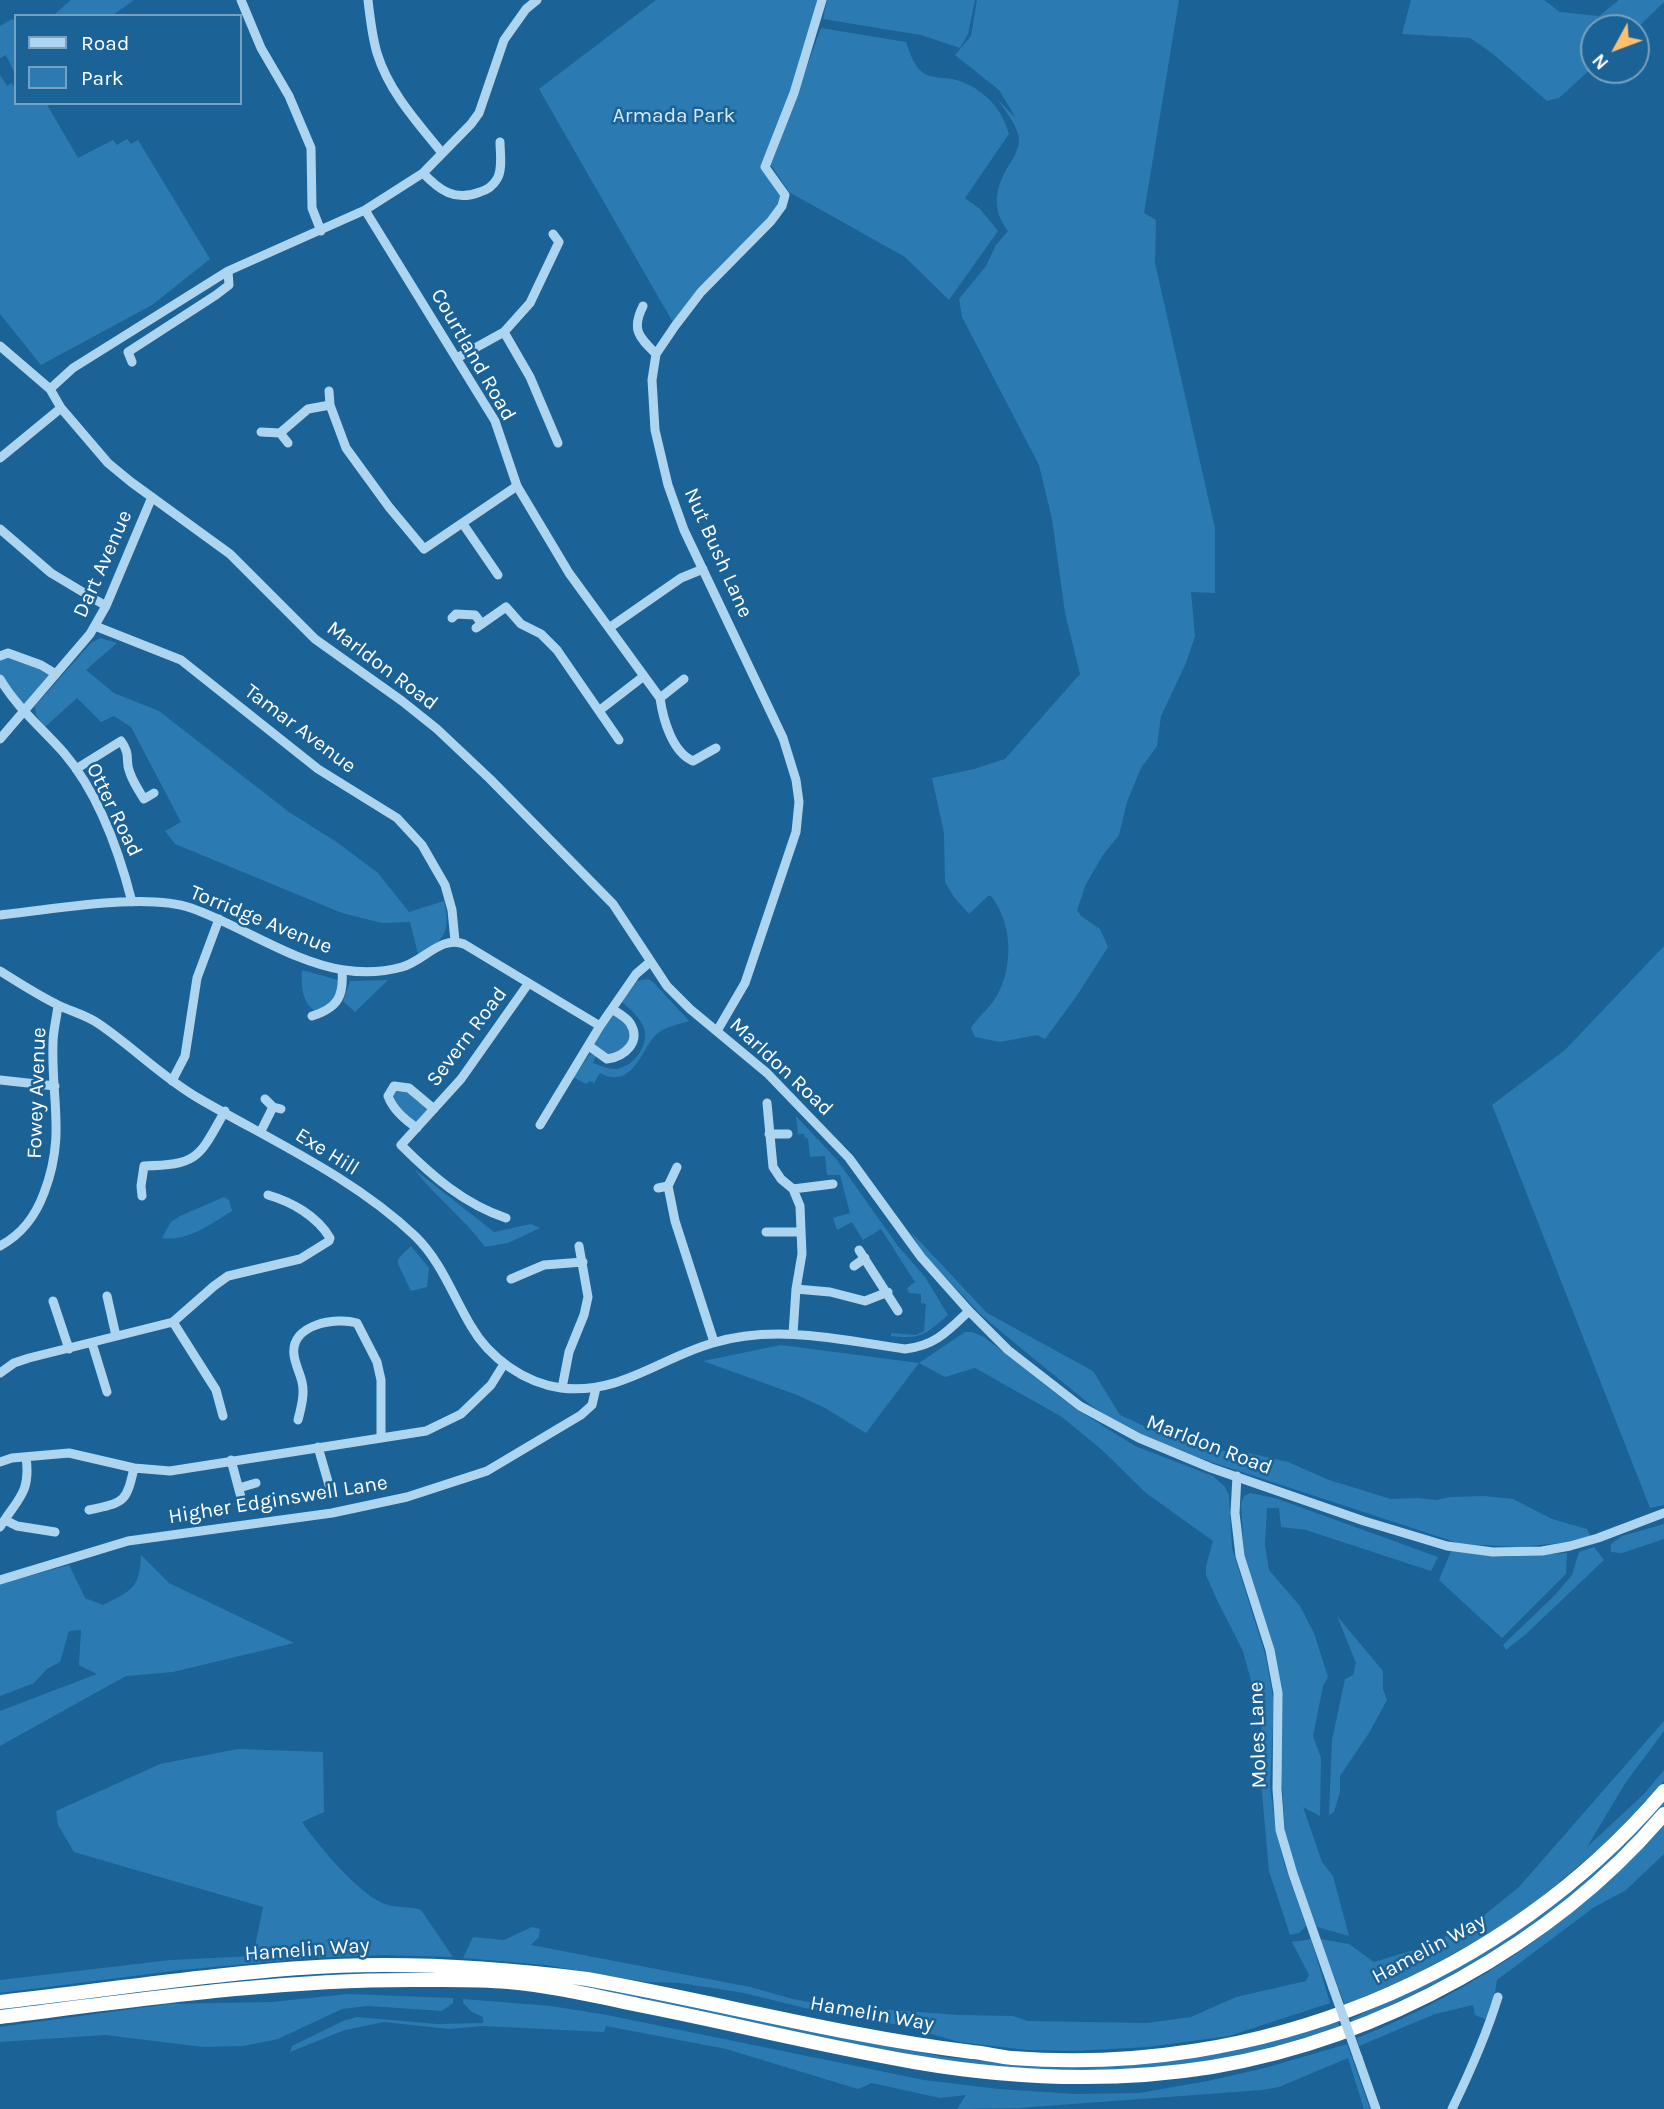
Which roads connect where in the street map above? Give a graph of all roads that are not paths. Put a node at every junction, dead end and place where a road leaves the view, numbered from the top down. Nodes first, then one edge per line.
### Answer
1 (241, 0) edge
2 (368, 0) edge
3 (537, 0) edge
4 (822, 0) edge
5 (500, 142) dead end
6 (442, 153) junction
7 (423, 173) junction
8 (365, 210) junction
9 (321, 231) junction
10 (553, 234) dead end
11 (559, 242) junction
12 (570, 243) dead end
13 (228, 271) junction
14 (643, 306) dead end
15 (504, 332) junction
16 (0, 345) edge
17 (128, 352) junction
18 (656, 354) junction
19 (457, 358) junction
20 (118, 359) dead end
21 (132, 362) dead end
22 (50, 389) junction
23 (329, 391) dead end
24 (330, 405) junction
25 (61, 408) junction
26 (261, 432) dead end
27 (280, 433) junction
28 (288, 443) dead end
29 (558, 443) dead end
30 (0, 458) edge
31 (516, 486) junction
32 (152, 497) junction
33 (463, 524) junction
34 (0, 528) edge
35 (703, 569) junction
36 (498, 575) dead end
37 (106, 606) junction
38 (452, 618) dead end
39 (95, 626) junction
40 (609, 628) junction
41 (0, 656) edge
42 (56, 674) junction
43 (644, 676) junction
44 (0, 679) edge
45 (684, 679) dead end
46 (660, 698) junction
47 (23, 710) junction
48 (600, 710) junction
49 (0, 739) edge
50 (619, 740) dead end
51 (716, 748) dead end
52 (688, 759) junction
53 (76, 769) junction
54 (681, 769) dead end
55 (155, 793) dead end
56 (132, 902) junction
57 (0, 915) edge
58 (219, 919) junction
59 (455, 940) junction
60 (650, 962) junction
61 (342, 970) junction
62 (0, 971) edge
63 (528, 984) junction
64 (58, 1005) junction
65 (612, 1009) junction
66 (312, 1016) dead end
67 (600, 1026) junction
68 (717, 1031) junction
69 (589, 1046) junction
70 (0, 1080) edge
71 (172, 1081) junction
72 (55, 1086) junction
73 (265, 1099) dead end
74 (767, 1102) dead end
75 (434, 1109) junction
76 (225, 1111) junction
77 (540, 1125) dead end
78 (417, 1128) junction
79 (261, 1131) junction
80 (769, 1134) junction
81 (788, 1134) dead end
82 (677, 1167) dead end
83 (833, 1184) dead end
84 (793, 1189) junction
85 (268, 1195) dead end
86 (142, 1196) dead end
87 (500, 1219) dead end
88 (801, 1232) junction
89 (766, 1233) dead end
90 (579, 1246) dead end
91 (0, 1247) edge
92 (583, 1262) junction
93 (854, 1266) dead end
94 (511, 1279) dead end
95 (796, 1289) junction
96 (888, 1292) junction
97 (107, 1296) dead end
98 (53, 1301) dead end
99 (898, 1311) dead end
100 (969, 1311) junction
101 (173, 1322) junction
102 (793, 1334) junction
103 (116, 1336) junction
104 (714, 1342) junction
105 (92, 1343) junction
106 (69, 1349) junction
107 (504, 1364) junction
108 (0, 1373) edge
109 (562, 1388) junction
110 (596, 1388) junction
111 (107, 1392) dead end
112 (223, 1416) dead end
113 (298, 1420) dead end
114 (380, 1437) junction
115 (318, 1447) junction
116 (26, 1457) junction
117 (231, 1460) junction
118 (0, 1462) edge
119 (134, 1468) junction
120 (1237, 1476) junction
121 (256, 1483) dead end
122 (329, 1485) dead end
123 (239, 1488) junction
124 (242, 1501) dead end
125 (89, 1510) dead end
126 (1664, 1513) edge
127 (2, 1523) edge
128 (55, 1532) dead end
129 (0, 1580) edge
130 (1664, 1791) edge
131 (1664, 1814) edge
132 (1498, 1997) dead end
133 (0, 2002) edge
134 (0, 2017) edge
135 (1376, 2109) edge
136 (1452, 2109) edge

1 - 9 street
2 - 6 street
3 - 6 street
4 - 18 street
5 - 7 street
6 - 7 street
7 - 8 street
8 - 9 street
8 - 19 street, Courtland Road
9 - 13 street
10 - 11 street
11 - 12 street
11 - 15 street
13 - 17 street
13 - 22 street
14 - 18 street
15 - 19 street
15 - 29 street
16 - 22 street, Marldon Road
17 - 20 street
17 - 21 street
18 - 35 street, Nut Bush Lane
19 - 31 street, Courtland Road
22 - 25 street, Marldon Road
23 - 24 street
24 - 27 street
24 - 33 street
25 - 30 street
25 - 32 street, Marldon Road
26 - 27 street
27 - 28 street
31 - 33 street
31 - 40 street, Courtland Road
32 - 37 street, Dart Avenue
32 - 60 street, Marldon Road
33 - 36 street
34 - 37 street
35 - 40 street
35 - 68 street, Nut Bush Lane
37 - 39 street, Dart Avenue
38 - 48 street
39 - 42 street, Dart Avenue
39 - 59 street, Tamar Avenue
40 - 43 street, Courtland Road
41 - 42 street
42 - 47 street, Dart Avenue
43 - 46 street, Courtland Road
43 - 48 street
44 - 47 street, Otter Road
45 - 46 street
46 - 52 street, Courtland Road
47 - 49 street, Dart Avenue
47 - 53 street, Otter Road
48 - 50 street
51 - 52 street
52 - 54 street
53 - 55 street
53 - 56 street, Otter Road
56 - 57 street, Torridge Avenue
56 - 58 street, Torridge Avenue
58 - 61 street, Torridge Avenue
58 - 71 street
59 - 61 street, Torridge Avenue
59 - 63 street
60 - 65 street
60 - 68 street, Marldon Road
61 - 66 street, Torridge Avenue
62 - 64 street, Exe Hill
63 - 67 street
63 - 75 street, Severn Road
64 - 71 street, Exe Hill
64 - 72 street, Fowey Avenue
65 - 67 street
65 - 69 street
67 - 69 street
68 - 100 street, Marldon Road
69 - 77 street
70 - 72 street
71 - 76 street, Exe Hill
72 - 91 street, Fowey Avenue
73 - 79 street
74 - 80 street
75 - 78 street, Severn Road
75 - 78 street, Severn Road
76 - 79 street, Exe Hill
76 - 86 street
78 - 87 street, Severn Road
79 - 107 street, Exe Hill
80 - 81 street
80 - 84 street
82 - 104 street
83 - 84 street
84 - 88 street
85 - 101 street
88 - 89 street
88 - 95 street
90 - 92 street
92 - 94 street
92 - 109 street
93 - 96 street
95 - 96 street
95 - 102 street
96 - 99 street
97 - 103 street
98 - 106 street
100 - 102 street
100 - 120 street, Marldon Road
101 - 103 street
101 - 112 street
102 - 104 street
103 - 105 street
104 - 110 street
105 - 106 street
105 - 111 street
106 - 108 street
107 - 109 street, Exe Hill
107 - 114 street
109 - 110 street, Exe Hill
110 - 129 street, Higher Edginswell Lane
113 - 114 street
114 - 115 street
115 - 117 street
115 - 122 street
116 - 118 street
116 - 119 street
116 - 127 street
117 - 119 street
117 - 123 street
119 - 125 street
120 - 126 street, Marldon Road
120 - 135 street, Moles Lane, bridge
121 - 123 street
123 - 124 street
127 - 128 street
130 - 133 highway, Hamelin Way
131 - 134 highway, Hamelin Way
132 - 136 street

